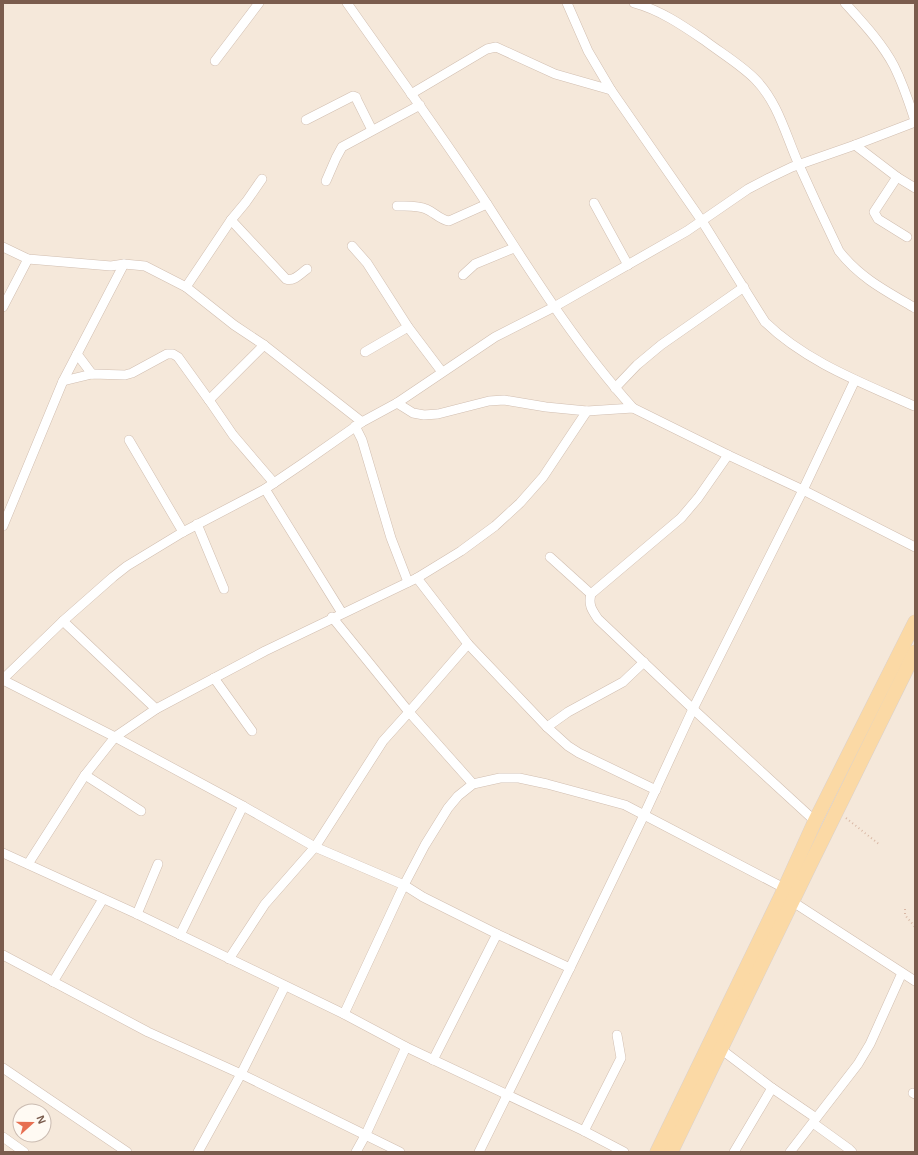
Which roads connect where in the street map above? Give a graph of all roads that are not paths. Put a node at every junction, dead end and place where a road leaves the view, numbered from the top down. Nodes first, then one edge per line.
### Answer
1 (259, 3) edge
2 (347, 3) edge
3 (567, 3) edge
4 (634, 3) edge
5 (845, 3) edge
6 (215, 61) dead end
7 (611, 90) junction
8 (412, 94) junction
9 (420, 105) junction
10 (306, 120) dead end
11 (915, 121) edge
12 (372, 130) junction
13 (855, 145) junction
14 (799, 164) junction
15 (897, 178) junction
16 (262, 179) dead end
17 (326, 181) dead end
18 (915, 188) edge
19 (594, 203) dead end
20 (487, 204) junction
21 (397, 206) dead end
22 (232, 220) junction
23 (702, 221) junction
24 (907, 237) dead end
25 (352, 246) dead end
26 (3, 247) edge
27 (514, 248) junction
28 (28, 259) junction
29 (124, 264) junction
30 (628, 265) junction
31 (307, 269) dead end
32 (463, 274) dead end
33 (186, 287) junction
34 (744, 287) junction
35 (3, 307) edge
36 (554, 307) junction
37 (915, 308) edge
38 (408, 327) junction
39 (264, 345) junction
40 (365, 352) dead end
41 (77, 354) junction
42 (442, 372) junction
43 (92, 374) junction
44 (855, 380) junction
45 (63, 381) junction
46 (615, 388) junction
47 (209, 400) junction
48 (397, 403) junction
49 (914, 406) dead end
50 (633, 408) junction
51 (587, 411) junction
52 (358, 424) junction
53 (129, 440) dead end
54 (728, 455) junction
55 (274, 483) junction
56 (265, 489) junction
57 (803, 490) junction
58 (197, 524) junction
59 (3, 526) edge
60 (183, 532) junction
61 (915, 547) edge
62 (550, 557) dead end
63 (417, 578) junction
64 (408, 582) junction
65 (224, 589) dead end
66 (591, 594) junction
67 (342, 613) junction
68 (332, 618) junction
69 (63, 621) junction
70 (915, 622) edge
71 (468, 644) junction
72 (915, 652) edge
73 (644, 662) junction
74 (214, 678) junction
75 (3, 680) edge
76 (156, 709) junction
77 (693, 710) junction
78 (409, 712) junction
79 (547, 726) junction
80 (252, 731) dead end
81 (115, 737) junction
82 (86, 775) junction
83 (473, 784) junction
84 (656, 790) junction
85 (243, 806) junction
86 (141, 811) dead end
87 (644, 815) junction
88 (815, 821) junction
89 (315, 847) junction
90 (3, 852) edge
91 (28, 864) junction
92 (158, 864) dead end
93 (404, 885) junction
94 (784, 888) junction
95 (103, 898) junction
96 (793, 902) junction
97 (137, 914) junction
98 (497, 934) junction
99 (180, 935) junction
100 (3, 955) edge
101 (229, 959) junction
102 (570, 968) junction
103 (902, 973) junction
104 (915, 981) edge
105 (53, 982) junction
106 (285, 986) junction
107 (344, 1014) junction
108 (617, 1035) dead end
109 (406, 1047) junction
110 (722, 1050) junction
111 (433, 1060) junction
112 (3, 1068) edge
113 (241, 1074) junction
114 (772, 1088) junction
115 (507, 1095) junction
116 (814, 1121) junction
117 (584, 1131) junction
118 (366, 1134) junction
119 (3, 1137) edge
120 (24, 1152) edge
121 (127, 1152) edge
122 (198, 1152) edge
123 (356, 1152) edge
124 (400, 1152) edge
125 (479, 1152) edge
126 (624, 1152) edge
127 (657, 1152) edge
128 (672, 1152) edge
129 (734, 1152) edge
130 (790, 1152) edge
131 (852, 1152) edge

1 - 6 street
2 - 8 street
3 - 7 street
4 - 14 street
5 - 11 street
7 - 8 street
7 - 23 street
8 - 9 street
9 - 12 street
9 - 20 street
10 - 12 street
11 - 13 street
12 - 17 street
13 - 14 street
13 - 15 street
14 - 23 street
14 - 37 street
15 - 18 street
15 - 24 street
16 - 22 street
19 - 30 street
20 - 21 street
20 - 27 street
22 - 31 street
22 - 33 street
23 - 30 street
23 - 34 street
25 - 38 street
26 - 28 street
27 - 32 street
27 - 36 street
28 - 29 street
28 - 35 street
29 - 33 street
29 - 41 street
30 - 36 street
33 - 39 street
34 - 44 street
34 - 46 street
36 - 42 street
36 - 46 street
38 - 40 street
38 - 42 street
39 - 47 street
39 - 52 street
41 - 43 street
41 - 45 street
42 - 48 street
43 - 45 street
43 - 47 street
44 - 49 street
44 - 57 street
45 - 59 street
46 - 50 street
47 - 55 street
48 - 51 street
48 - 52 street
50 - 51 street
50 - 54 street
51 - 63 street
52 - 55 street
52 - 64 street
53 - 60 street
54 - 57 street
54 - 66 street
55 - 56 street
56 - 58 street
56 - 67 street
57 - 61 street
57 - 77 street
58 - 60 street
58 - 65 street
60 - 69 street
62 - 66 street
63 - 64 street
63 - 71 street
64 - 67 street
66 - 73 street
67 - 68 street
68 - 74 street
68 - 78 street
69 - 75 street
69 - 76 street
70 - 88 main road
71 - 78 street
71 - 79 street
72 - 96 main road
73 - 77 street
73 - 79 street
74 - 76 street
74 - 80 street
75 - 81 street
76 - 81 street
77 - 84 street
77 - 88 street
78 - 83 street
78 - 89 street
79 - 84 street
81 - 82 street
81 - 85 street
82 - 86 street
82 - 91 street
83 - 87 street
83 - 93 street
84 - 87 street
85 - 89 street
85 - 99 street
87 - 94 street
87 - 102 street
88 - 94 main road
89 - 93 street
89 - 101 street
90 - 91 street
91 - 95 street
92 - 97 street
93 - 98 street
93 - 107 street
94 - 127 main road
95 - 97 street
95 - 105 street
96 - 103 street
96 - 110 main road
97 - 99 street
98 - 102 street
98 - 111 street
99 - 101 street
100 - 105 street
101 - 106 street
102 - 115 street
103 - 104 street
103 - 116 street
105 - 113 street
106 - 107 street
106 - 113 street
107 - 109 street
108 - 117 street
109 - 111 street
109 - 118 street
110 - 114 street
110 - 128 main road
111 - 115 street
112 - 121 street
113 - 118 street
113 - 122 street
114 - 116 street
114 - 129 street
115 - 117 street
115 - 125 street
116 - 130 street
116 - 131 street
117 - 126 street
118 - 123 street
118 - 124 street
119 - 120 street

